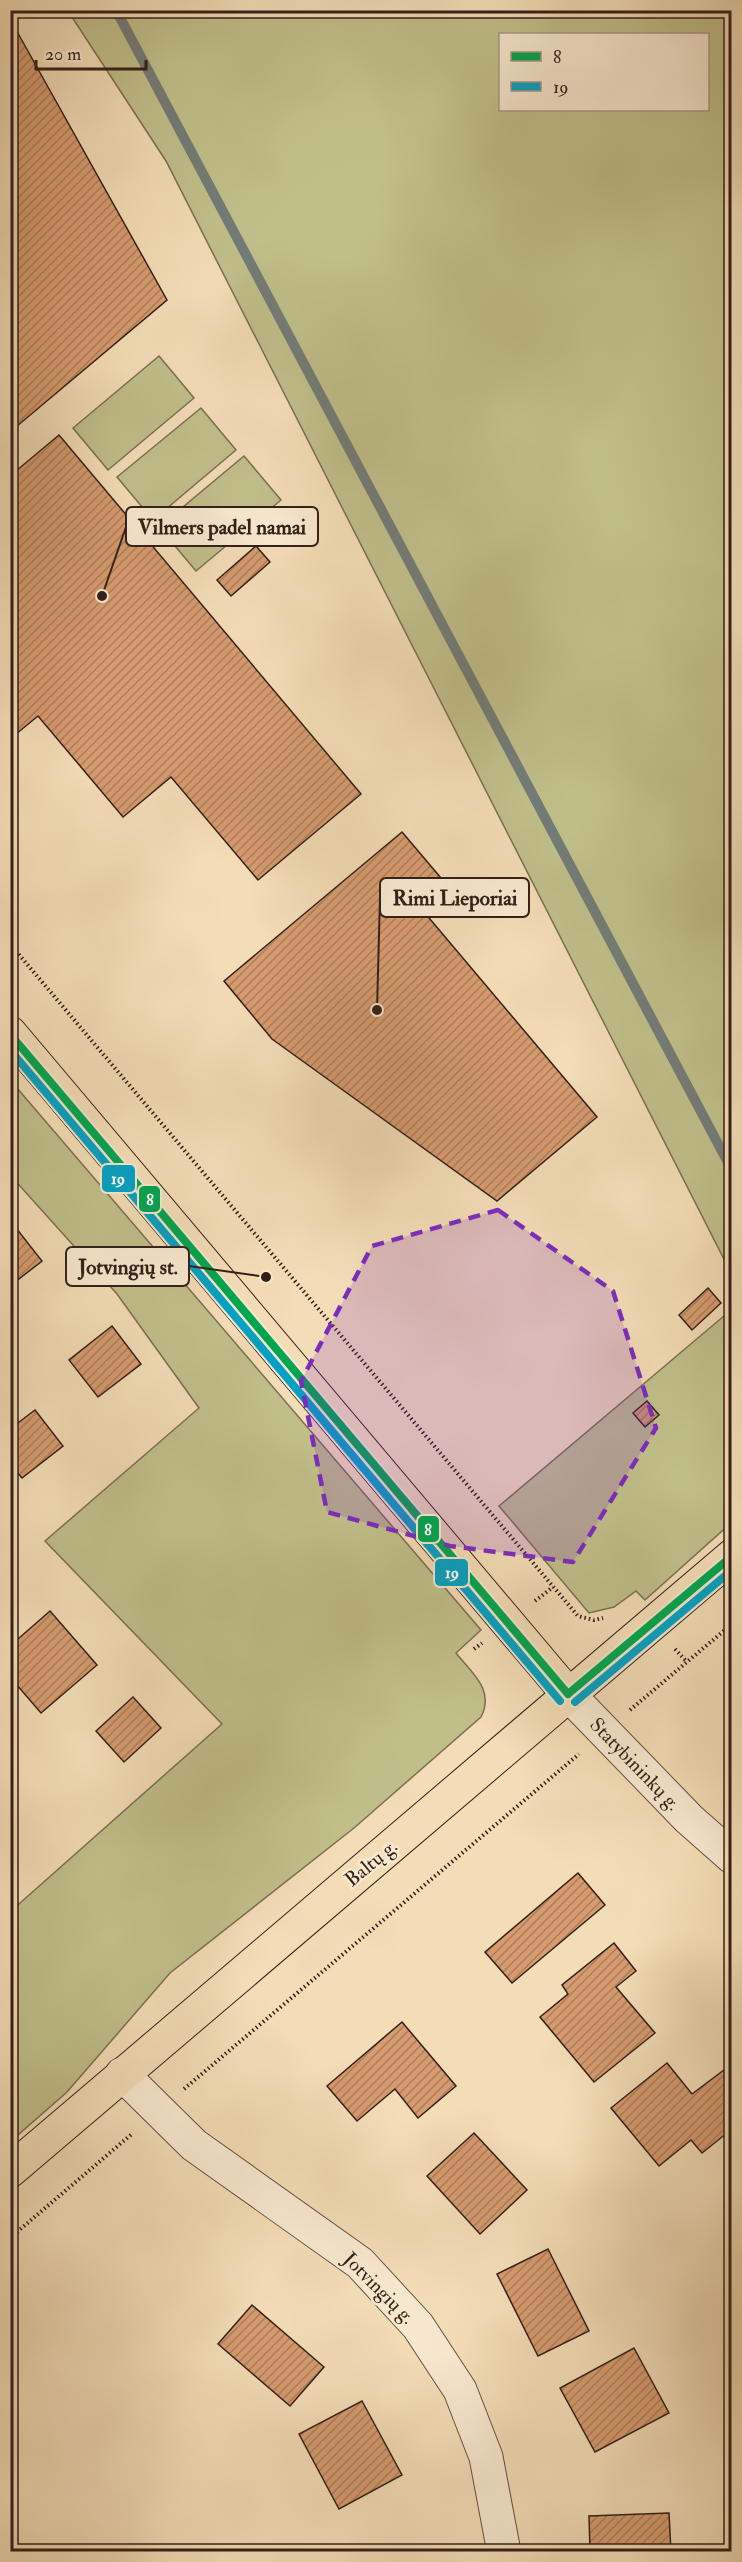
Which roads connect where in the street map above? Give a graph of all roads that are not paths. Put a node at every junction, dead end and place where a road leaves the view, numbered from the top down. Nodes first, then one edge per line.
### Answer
1 (10, 1033) edge
2 (732, 1556) edge
3 (568, 1694) junction
4 (732, 1857) edge
5 (122, 2074) junction
6 (10, 2171) edge
7 (504, 2552) edge

1 - 3 main road, Statybininkų g.
2 - 3 main road, Baltų g.
3 - 4 street, Statybininkų g.
3 - 5 main road, Baltų g.
5 - 6 main road, Baltų g.
5 - 7 street, Jotvingių g.

